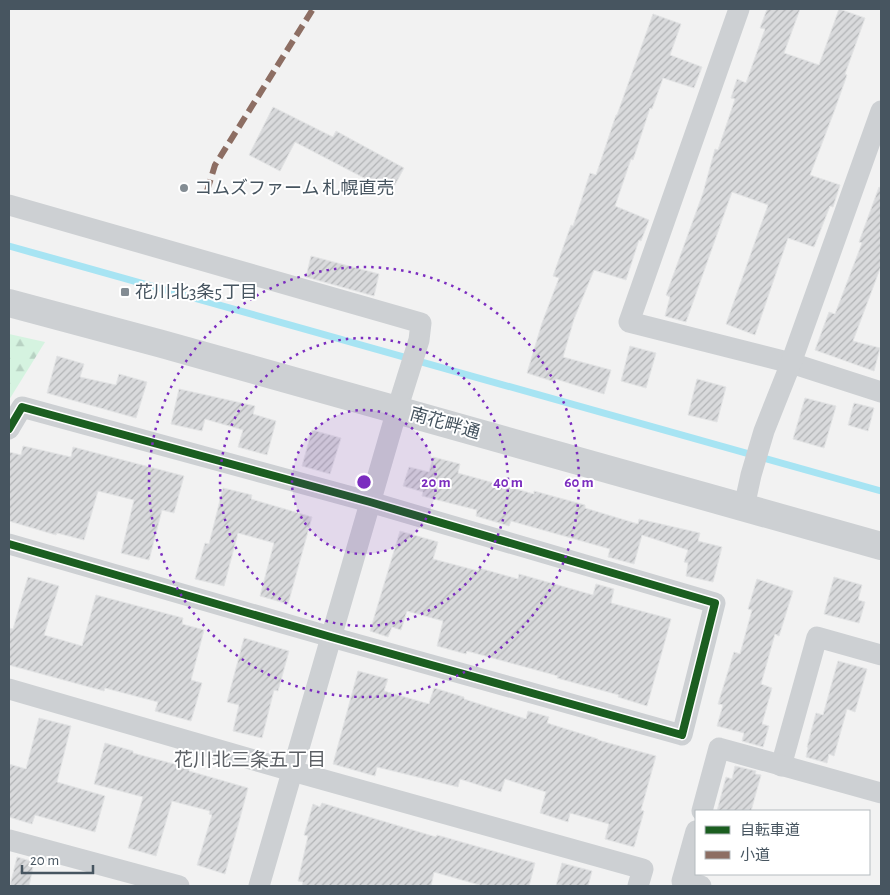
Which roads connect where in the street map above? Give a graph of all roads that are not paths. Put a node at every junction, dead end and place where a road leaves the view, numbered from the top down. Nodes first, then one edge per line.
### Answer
1 (739, 9) edge
2 (881, 111) edge
3 (9, 205) edge
4 (9, 303) edge
5 (791, 363) junction
6 (881, 392) edge
7 (397, 410) junction
8 (9, 429) edge
9 (370, 502) junction
10 (744, 507) junction
11 (9, 544) edge
12 (881, 546) edge
13 (331, 637) junction
14 (881, 655) edge
15 (9, 689) edge
16 (781, 766) junction
17 (292, 771) junction
18 (881, 793) edge
19 (702, 810) edge
20 (695, 835) edge
21 (9, 840) edge
22 (179, 886) edge
23 (259, 886) edge
24 (638, 886) edge
25 (701, 886) edge

1 - 5 street
2 - 5 street
3 - 7 street
4 - 7 street, 南花畔通
5 - 6 street
5 - 10 street
7 - 9 street
7 - 10 street, 南花畔通
8 - 9 street
9 - 13 street
9 - 13 street
10 - 12 street, 南花畔通
11 - 13 street
13 - 17 street
14 - 16 street
15 - 17 street
16 - 18 street
16 - 19 street
17 - 23 street
17 - 24 street
20 - 25 street
21 - 22 street

